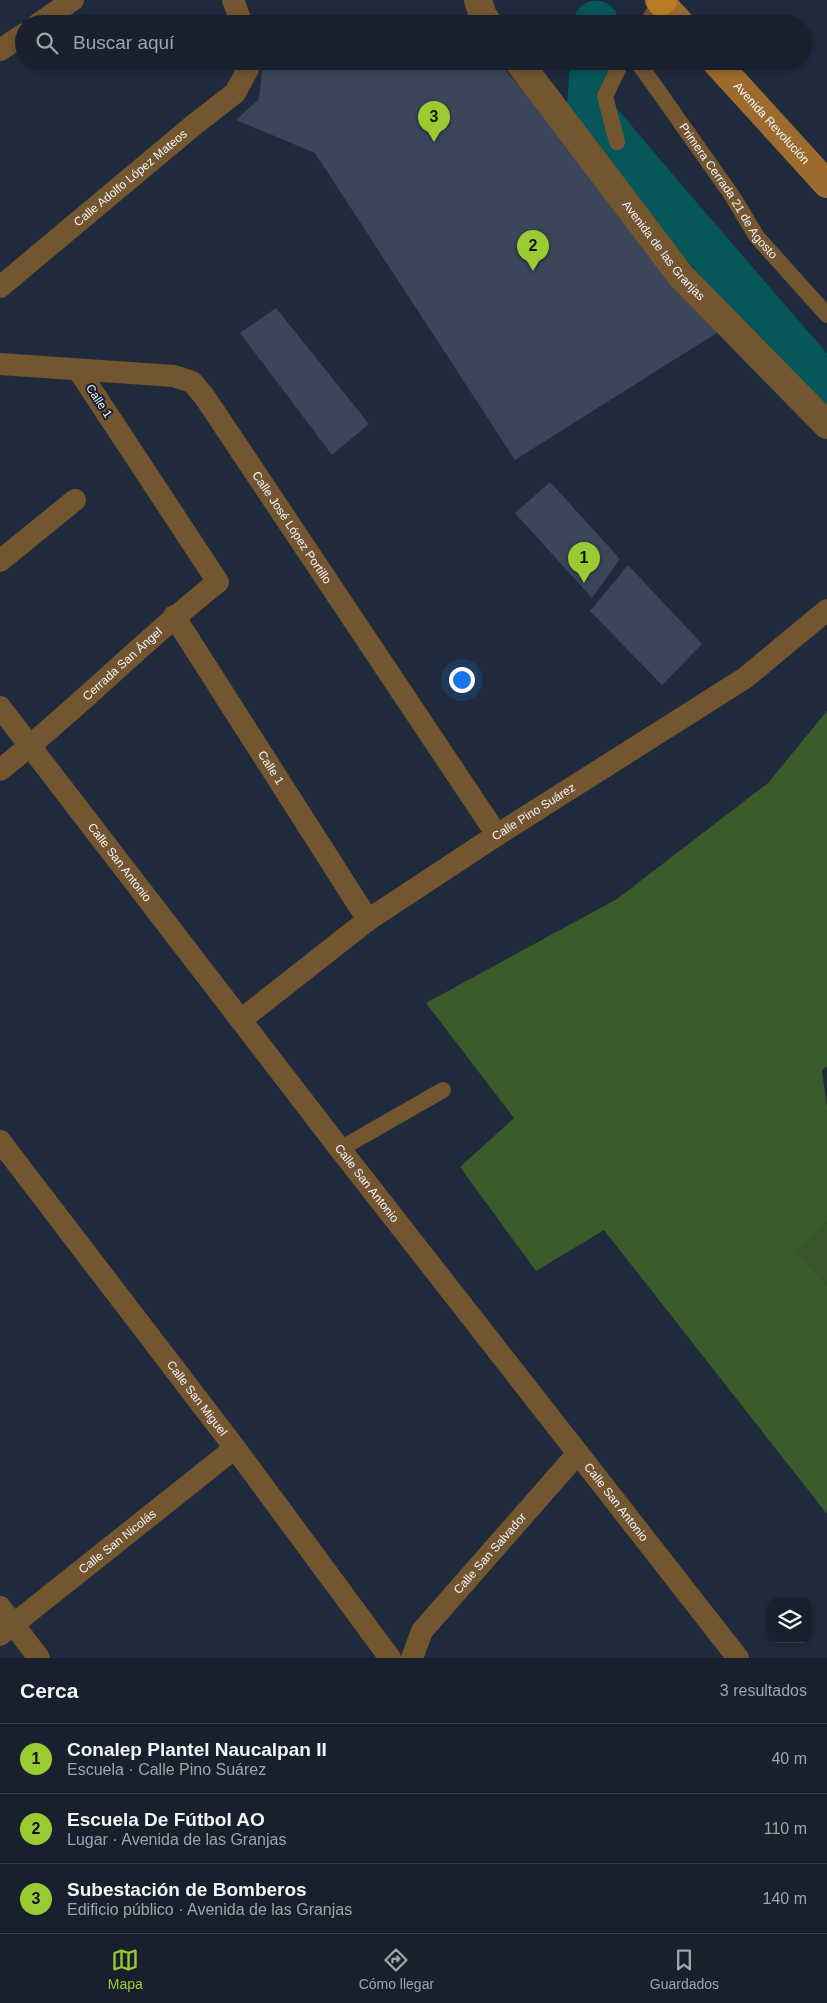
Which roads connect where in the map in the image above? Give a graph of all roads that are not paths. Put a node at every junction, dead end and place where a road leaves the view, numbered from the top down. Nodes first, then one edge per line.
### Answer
1 (73, 0) edge
2 (233, 0) edge
3 (478, 0) edge
4 (657, 6) edge
5 (51, 15) edge
6 (239, 15) edge
7 (483, 15) edge
8 (669, 15) edge
9 (15, 40) edge
10 (0, 50) edge
11 (247, 70) edge
12 (525, 70) edge
13 (618, 70) edge
14 (643, 70) edge
15 (723, 70) edge
16 (617, 142) dead end
17 (827, 184) edge
18 (0, 287) edge
19 (827, 315) edge
20 (0, 364) edge
21 (79, 371) junction
22 (827, 425) edge
23 (76, 500) dead end
24 (0, 562) edge
25 (218, 582) joint
26 (827, 610) edge
27 (174, 616) junction
28 (0, 707) edge
29 (30, 747) junction
30 (0, 770) edge
31 (497, 835) junction
32 (368, 920) junction
33 (242, 1019) junction
34 (443, 1090) dead end
35 (0, 1141) edge
36 (340, 1148) junction
37 (235, 1448) junction
38 (578, 1453) junction
39 (4, 1622) edge
40 (39, 1658) edge
41 (390, 1658) edge
42 (412, 1658) edge
43 (738, 1658) edge

1 - 5 street
2 - 6 street
3 - 7 street
4 - 8 main road
9 - 10 street
11 - 18 street, Calle Adolfo López Mateos
12 - 22 street, Avenida de las Granjas
13 - 16 street
14 - 19 street, Primera Cerrada 21 de Agosto
15 - 17 main road, Avenida Revolución
20 - 21 street, Calle José López Portillo
21 - 25 street, Calle 1
21 - 31 street, Calle José López Portillo
23 - 24 street
25 - 27 street, Cerrada San Ángel
26 - 31 street, Calle Pino Suárez
27 - 29 street, Cerrada San Ángel
27 - 32 street, Calle 1
28 - 29 street, Calle San Antonio
29 - 30 street, Cerrada San Ángel
29 - 33 street, Calle San Antonio
31 - 32 street, Calle Pino Suárez
32 - 33 street, Calle Pino Suárez
33 - 36 street, Calle San Antonio
34 - 36 street
35 - 37 street, Calle San Miguel
36 - 38 street, Calle San Antonio
37 - 39 street, Calle San Nicolás
37 - 41 street, Calle San Miguel
38 - 42 street, Calle San Salvador
38 - 43 street, Calle San Antonio
39 - 40 street

